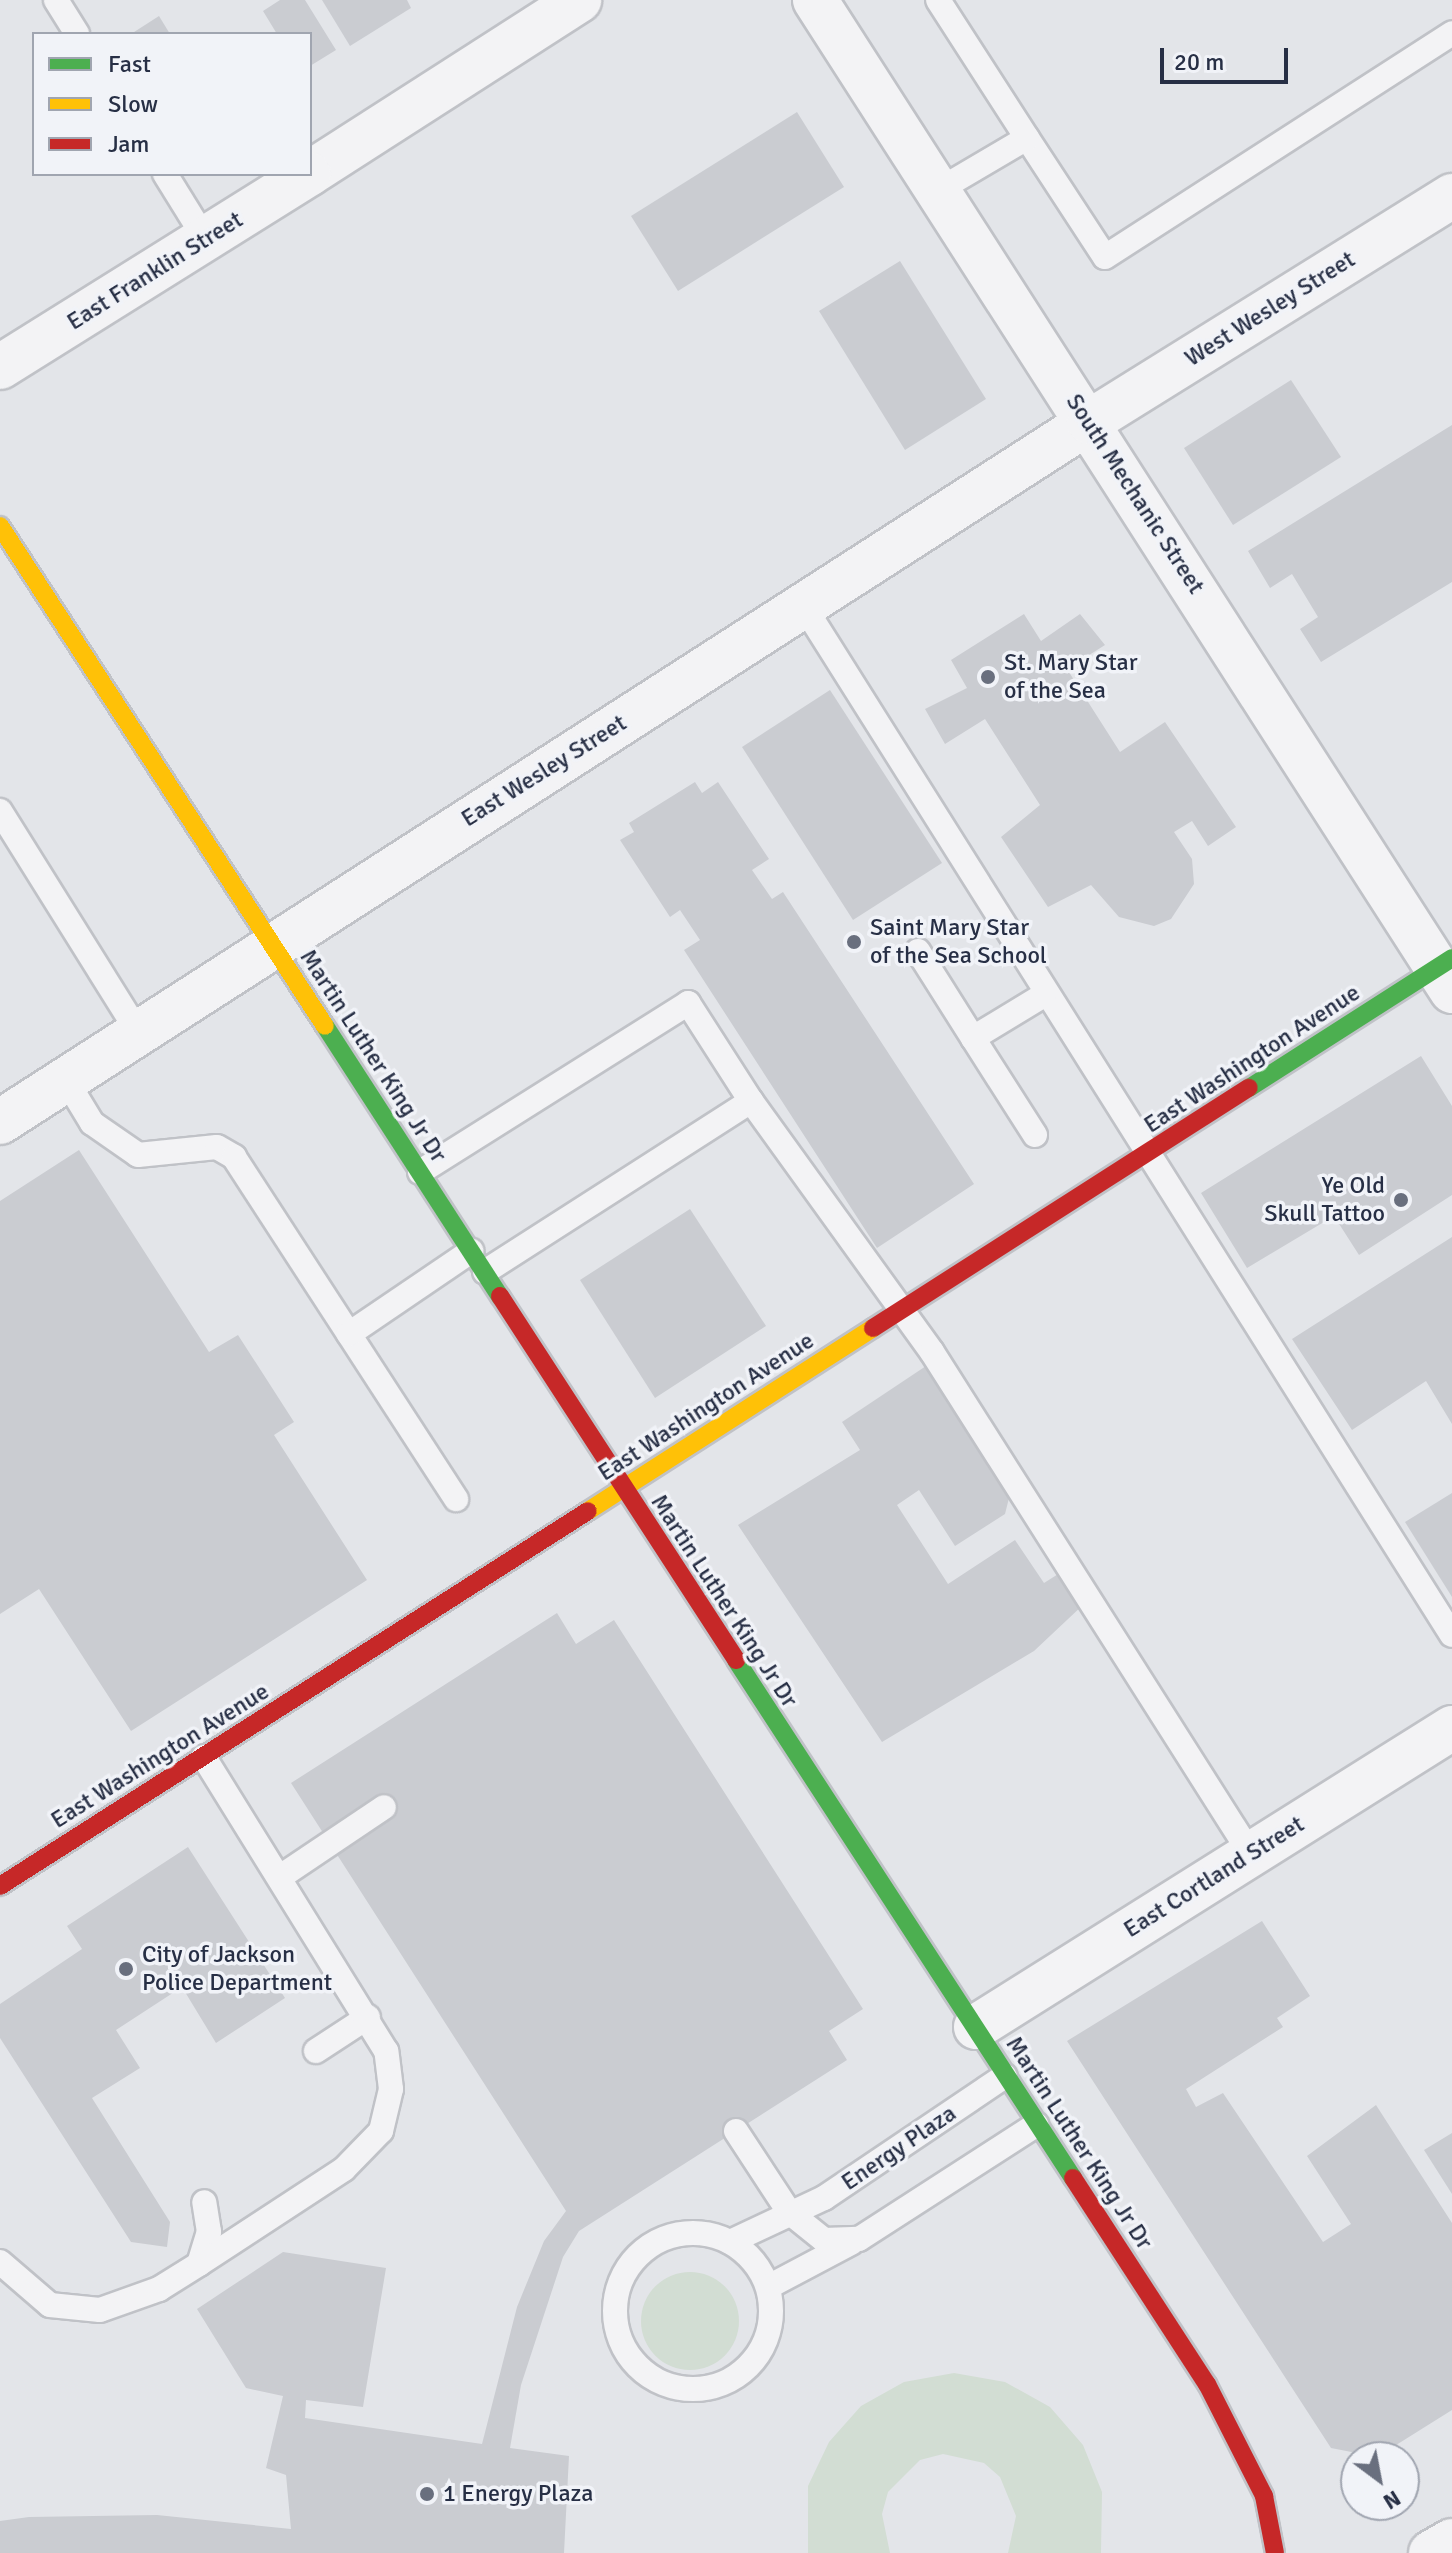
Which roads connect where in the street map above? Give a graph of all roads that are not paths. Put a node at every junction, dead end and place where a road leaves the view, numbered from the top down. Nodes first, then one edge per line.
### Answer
1 (56, 0) edge
2 (579, 0) edge
3 (815, 0) edge
4 (938, 0) edge
5 (76, 32) edge
6 (1452, 33) edge
7 (1027, 138) junction
8 (312, 172) edge
9 (166, 176) edge
10 (306, 176) edge
11 (937, 191) junction
12 (1449, 205) edge
13 (206, 240) junction
14 (0, 367) edge
15 (1089, 422) junction
16 (0, 526) edge
17 (803, 605) junction
18 (0, 811) edge
19 (273, 945) junction
20 (918, 951) dead end
21 (1447, 972) edge
22 (1044, 995) junction
23 (140, 1035) junction
24 (973, 1038) junction
25 (66, 1080) junction
26 (751, 1101) junction
27 (0, 1122) edge
28 (1035, 1135) dead end
29 (1145, 1155) junction
30 (420, 1172) junction
31 (471, 1251) junction
32 (485, 1272) junction
33 (901, 1311) junction
34 (349, 1334) junction
35 (623, 1489) junction
36 (456, 1499) dead end
37 (1452, 1635) edge
38 (1452, 1728) edge
39 (204, 1757) junction
40 (384, 1807) dead end
41 (1251, 1854) junction
42 (280, 1877) junction
43 (0, 1886) edge
44 (368, 2017) junction
45 (976, 2027) junction
46 (316, 2051) dead end
47 (1005, 2076) junction
48 (1036, 2125) junction
49 (736, 2131) dead end
50 (204, 2202) dead end
51 (789, 2212) junction
52 (859, 2239) junction
53 (730, 2242) junction
54 (0, 2262) edge
55 (199, 2264) junction
56 (768, 2287) junction
57 (1452, 2541) edge
58 (1275, 2553) edge
59 (1431, 2553) edge

1 - 5 lane
2 - 8 street, East Franklin Street
3 - 11 street, South Mechanic Street
4 - 7 lane
6 - 7 lane
7 - 11 lane
9 - 13 lane
10 - 13 street, East Franklin Street
11 - 15 street, South Mechanic Street
12 - 15 street, West Wesley Street
13 - 14 street, East Franklin Street
15 - 17 street, East Wesley Street
15 - 21 street, South Mechanic Street
16 - 19 main road, Martin Luther King Jr Dr
17 - 19 street, East Wesley Street
17 - 22 lane
18 - 23 lane
19 - 23 street, East Wesley Street
19 - 30 main road, Martin Luther King Jr Dr
20 - 24 lane
21 - 29 main road, East Washington Avenue
22 - 24 lane
22 - 29 lane
23 - 25 street, East Wesley Street
24 - 28 lane
25 - 27 street, East Wesley Street
25 - 34 lane
26 - 30 lane
26 - 32 lane
26 - 33 lane
29 - 33 main road, East Washington Avenue
29 - 37 lane
30 - 31 main road, Martin Luther King Jr Dr
31 - 32 main road, Martin Luther King Jr Dr
31 - 34 lane
32 - 35 main road, Martin Luther King Jr Dr
33 - 35 main road, East Washington Avenue
33 - 41 lane
34 - 36 lane
35 - 39 main road, East Washington Avenue
35 - 45 main road, Martin Luther King Jr Dr
38 - 41 street, East Cortland Street
39 - 42 lane
39 - 43 main road, East Washington Avenue
40 - 42 lane
41 - 45 street, East Cortland Street
42 - 44 lane
44 - 46 lane
44 - 55 lane
45 - 47 main road, Martin Luther King Jr Dr
47 - 48 main road, Martin Luther King Jr Dr
47 - 51 lane, Energy Plaza
48 - 52 lane
48 - 58 main road, Martin Luther King Jr Dr
49 - 51 lane
50 - 55 lane
51 - 52 lane
51 - 53 lane, Energy Plaza
52 - 56 lane
53 - 56 lane
53 - 56 lane
54 - 55 lane
57 - 59 street

